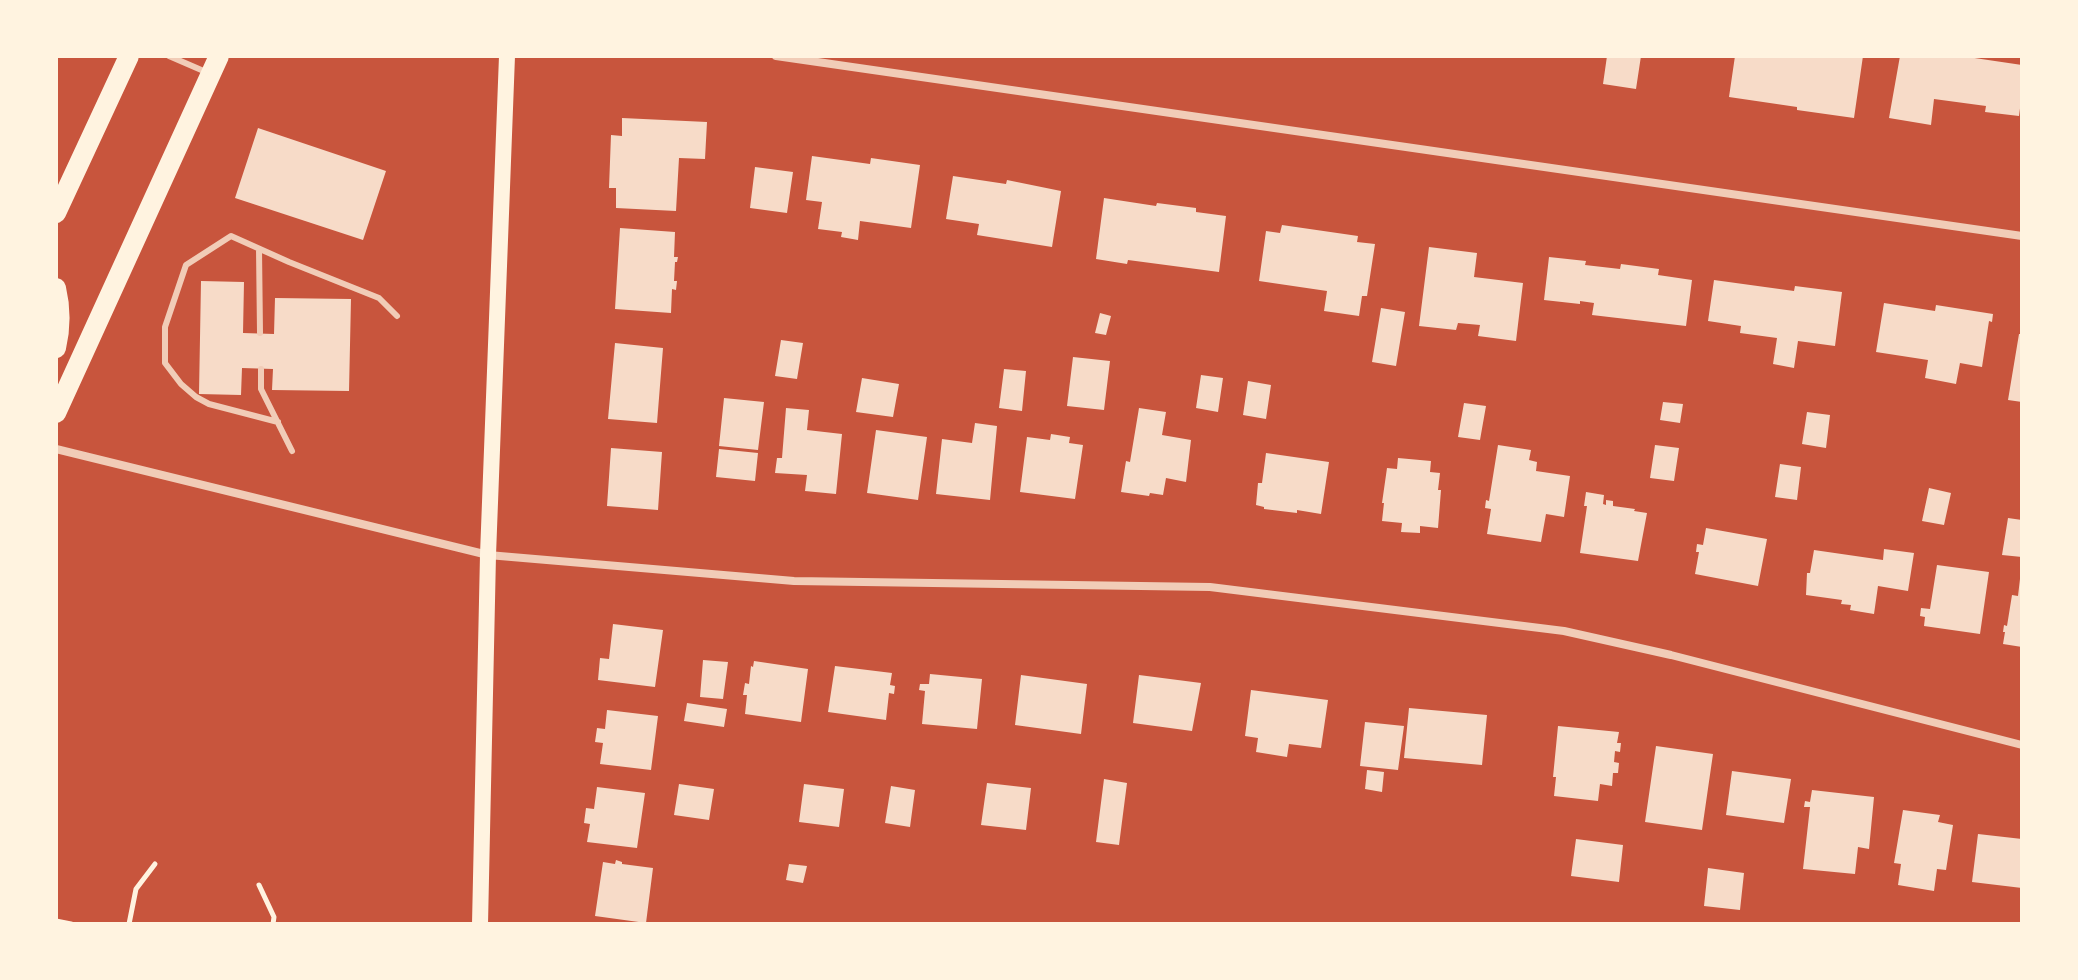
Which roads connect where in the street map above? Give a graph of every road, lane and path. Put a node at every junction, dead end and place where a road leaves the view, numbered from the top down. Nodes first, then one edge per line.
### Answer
1 (129, 56) edge
2 (169, 56) edge
3 (507, 56) edge
4 (776, 56) edge
5 (214, 65) edge
6 (56, 213) edge
7 (2022, 236) edge
8 (259, 249) junction
9 (56, 288) edge
10 (397, 316) dead end
11 (260, 333) dead end
12 (56, 348) edge
13 (261, 369) dead end
14 (56, 409) edge
15 (278, 422) junction
16 (56, 449) edge
17 (292, 451) dead end
18 (488, 555) junction
19 (2022, 745) edge
20 (155, 864) dead end
21 (259, 885) dead end
22 (56, 921) edge
23 (71, 924) edge
24 (129, 924) edge
25 (273, 924) edge
26 (480, 924) edge

1 - 6 main road
2 - 5 lane
3 - 18 main road
4 - 7 street
5 - 14 main road
8 - 10 lane
8 - 11 lane
8 - 15 lane
9 - 12 main road
13 - 15 lane
15 - 17 lane
16 - 18 street
18 - 19 street
18 - 26 main road
20 - 24 path
21 - 25 path
22 - 23 path

